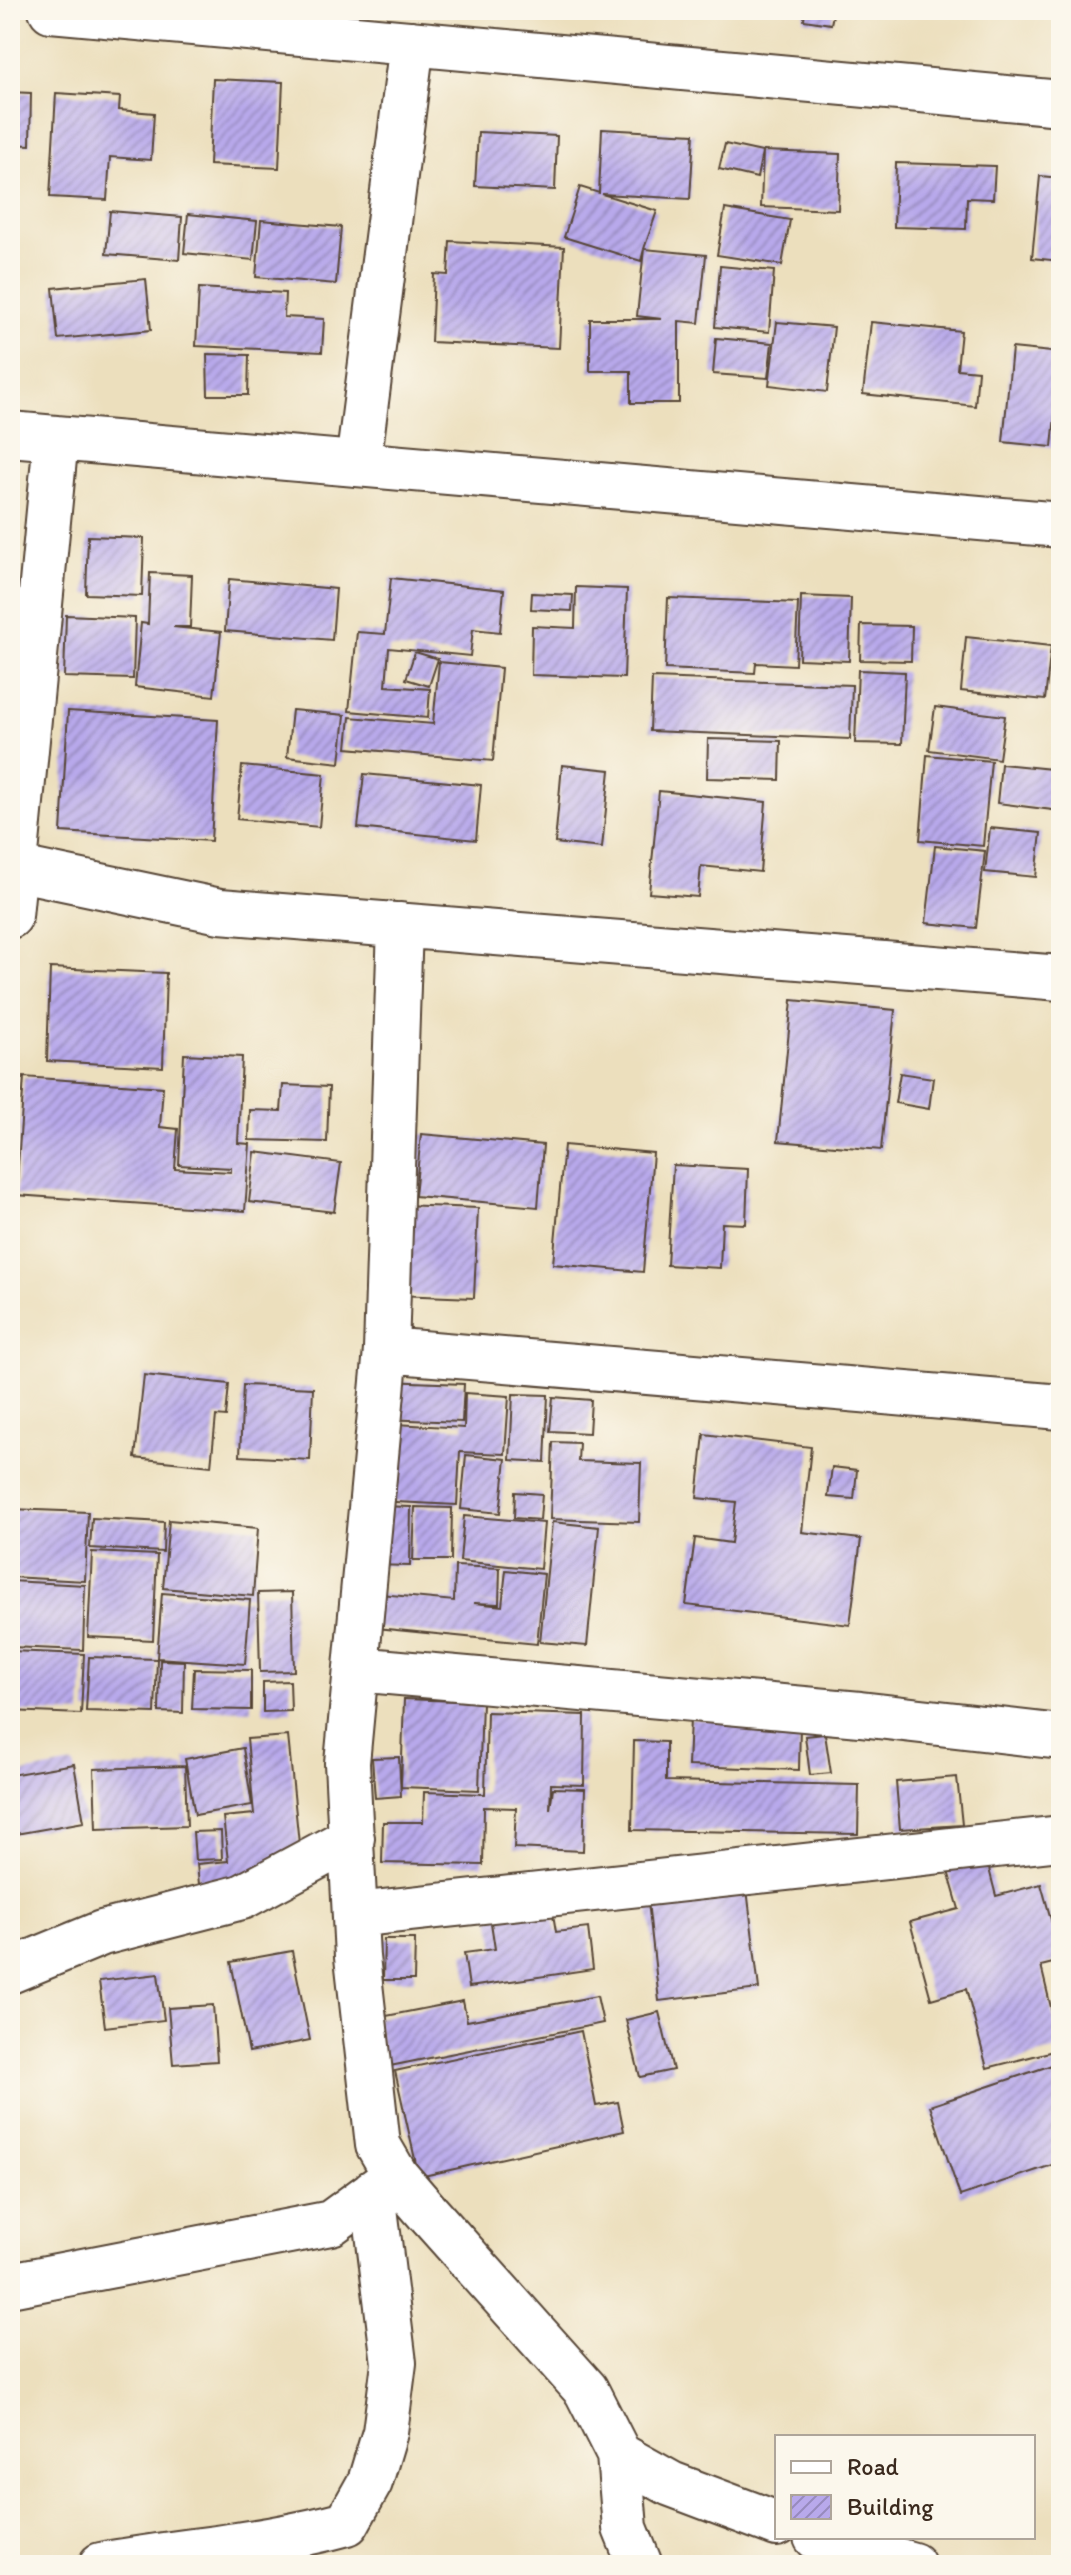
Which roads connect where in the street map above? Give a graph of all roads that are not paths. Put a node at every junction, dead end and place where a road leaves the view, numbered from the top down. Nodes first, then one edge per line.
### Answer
1 (51, 10) edge
2 (412, 43) junction
3 (1061, 103) edge
4 (10, 434) edge
5 (56, 438) junction
6 (358, 464) junction
7 (1061, 525) edge
8 (15, 868) junction
9 (10, 916) edge
10 (400, 925) junction
11 (1061, 978) edge
12 (386, 1350) junction
13 (1061, 1407) edge
14 (356, 1669) junction
15 (1061, 1737) edge
16 (352, 1838) junction
17 (1061, 1838) edge
18 (355, 1915) junction
19 (10, 1971) edge
20 (385, 2184) junction
21 (10, 2285) edge
22 (619, 2455) junction
23 (775, 2523) edge
24 (823, 2539) edge
25 (101, 2565) edge
26 (640, 2565) edge
27 (913, 2565) edge

1 - 2 street
2 - 3 street
2 - 6 street
4 - 5 street
5 - 6 street
5 - 8 street
6 - 7 street
8 - 9 street
8 - 10 street
10 - 11 street
10 - 12 street
12 - 13 street
12 - 14 street
14 - 15 street
14 - 16 street
16 - 18 street
16 - 19 street
17 - 18 street
18 - 20 street
20 - 21 street
20 - 22 street
20 - 25 street
22 - 23 street
22 - 26 street
24 - 27 street

